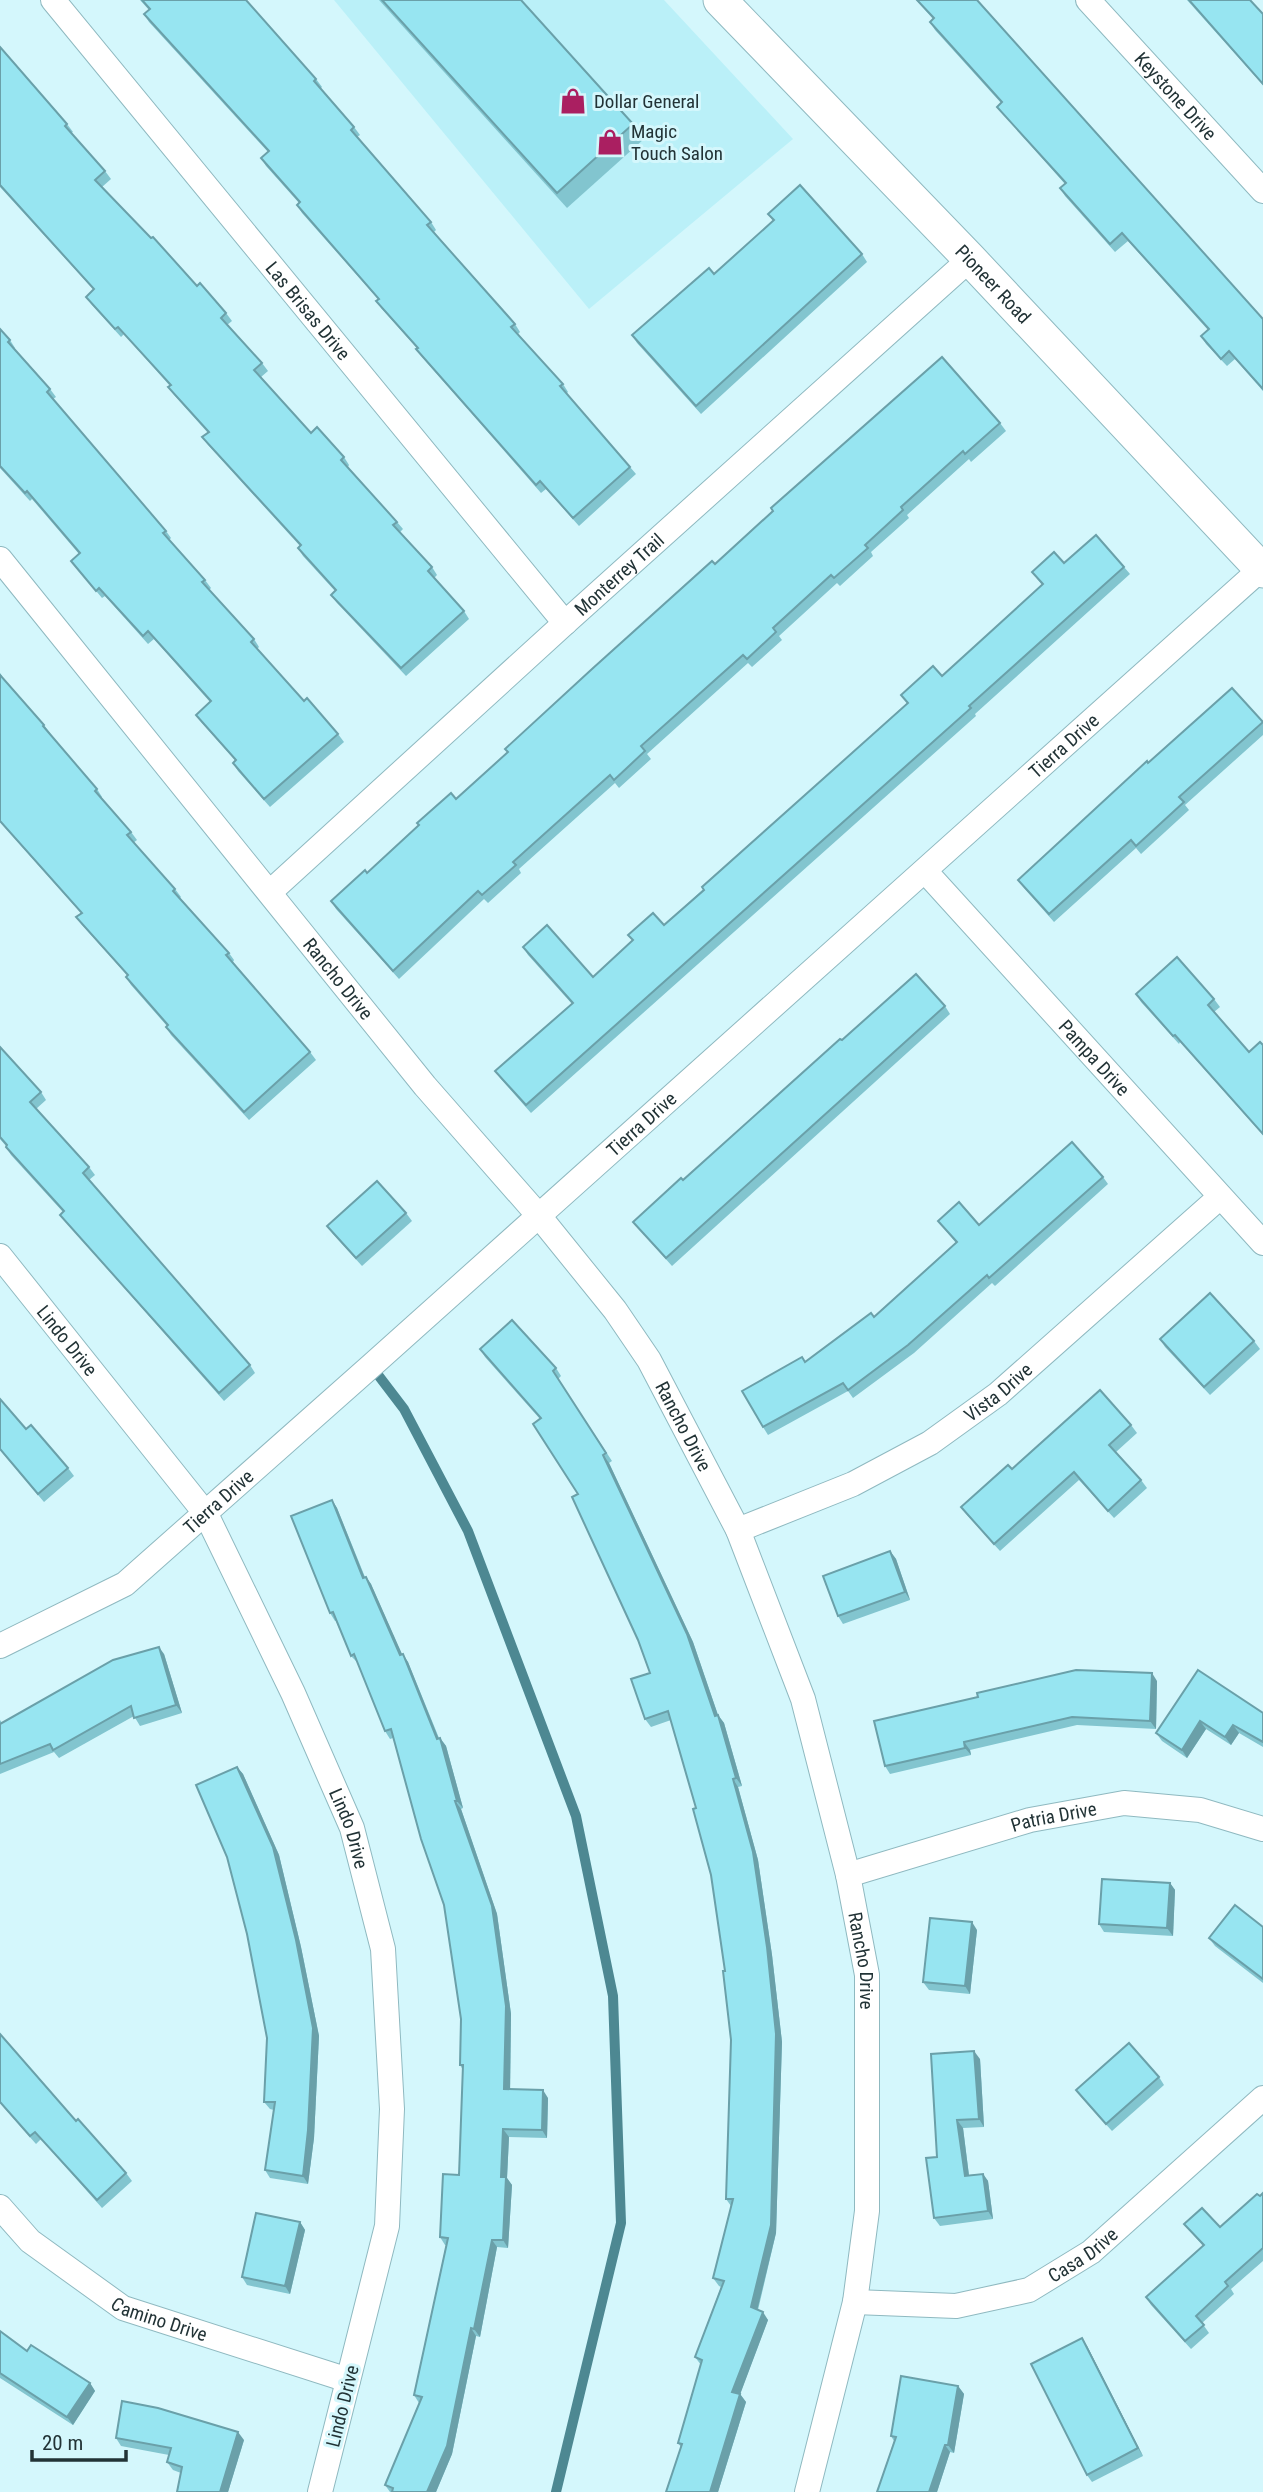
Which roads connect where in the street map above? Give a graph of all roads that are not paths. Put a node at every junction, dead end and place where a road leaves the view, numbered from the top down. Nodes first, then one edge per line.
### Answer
1 (53, 0) edge
2 (720, 0) edge
3 (1088, 0) edge
4 (1263, 191) edge
5 (970, 259) junction
6 (0, 559) edge
7 (1262, 570) edge
8 (565, 623) junction
9 (925, 870) junction
10 (270, 892) junction
11 (1220, 1197) junction
12 (539, 1216) junction
13 (1263, 1243) edge
14 (0, 1256) edge
15 (206, 1514) junction
16 (738, 1530) junction
17 (0, 1646) edge
18 (1263, 1829) edge
19 (848, 1875) junction
20 (1263, 2098) edge
21 (0, 2207) edge
22 (855, 2302) junction
23 (348, 2380) junction
24 (320, 2492) edge
25 (807, 2492) edge

1 - 8 street, Las Brisas Drive
2 - 5 main road, Pioneer Road
3 - 4 street, Keystone Drive
5 - 7 main road, Pioneer Road
5 - 8 street, Monterrey Trail
6 - 10 street, Rancho Drive
7 - 9 street, Tierra Drive
8 - 10 street, Monterrey Trail
9 - 11 street, Pampa Drive
9 - 12 street, Tierra Drive
10 - 12 street, Rancho Drive
11 - 13 street, Pampa Drive
11 - 16 street, Vista Drive
12 - 15 street, Tierra Drive
12 - 16 street, Rancho Drive
14 - 15 street, Lindo Drive
15 - 17 street, Tierra Drive
15 - 23 street, Lindo Drive
16 - 19 street, Rancho Drive
18 - 19 street, Patria Drive
19 - 22 street, Rancho Drive
20 - 22 street, Casa Drive
21 - 23 street, Camino Drive
22 - 25 street, Rancho Drive
23 - 24 street, Lindo Drive

